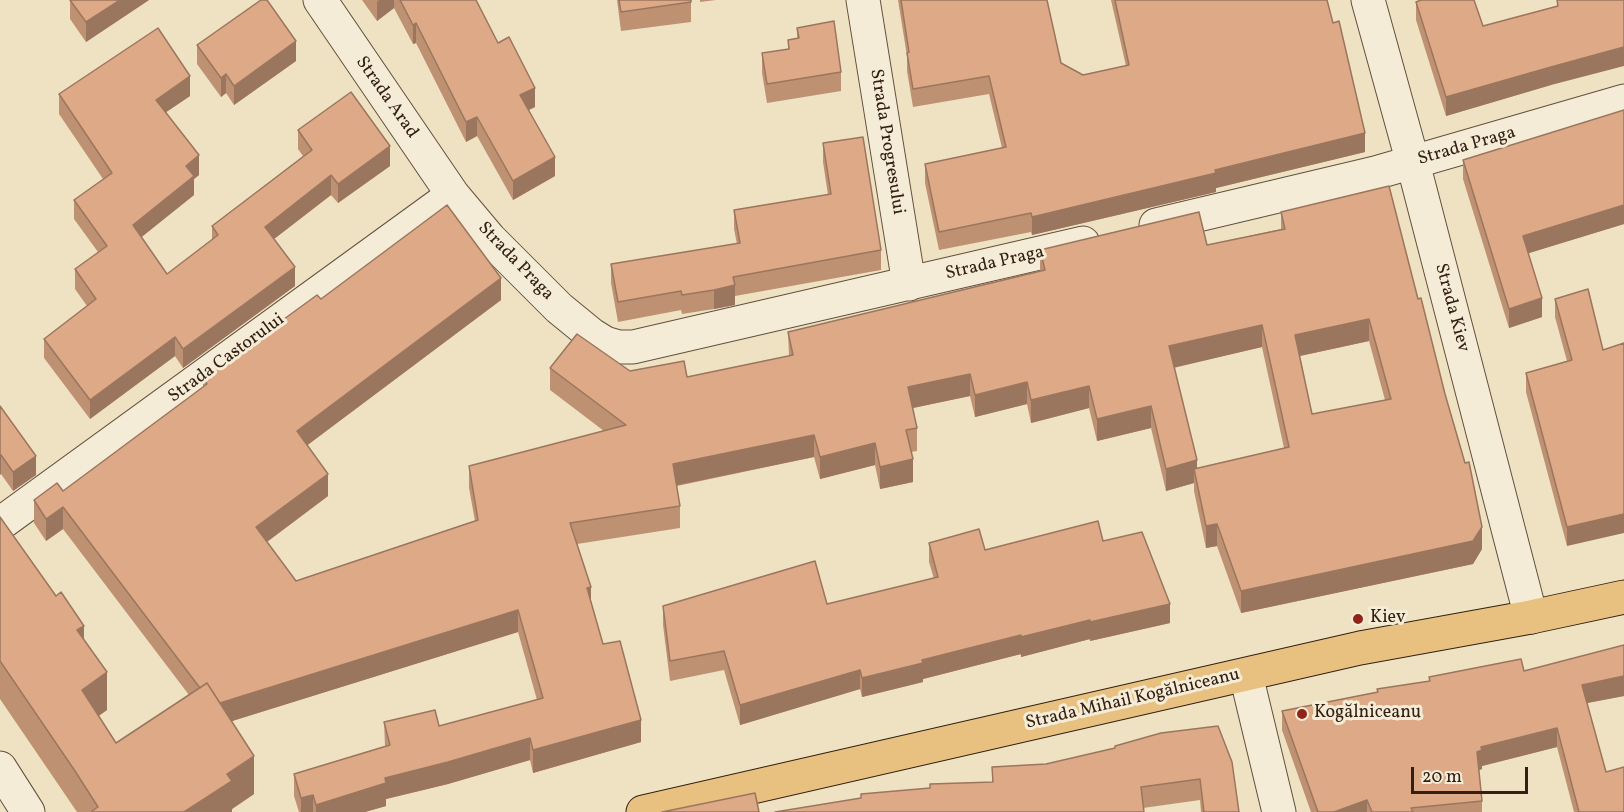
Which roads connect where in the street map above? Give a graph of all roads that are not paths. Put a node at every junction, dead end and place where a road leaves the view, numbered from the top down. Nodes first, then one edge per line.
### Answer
1 (320, 0) edge
2 (863, 0) edge
3 (1368, 0) edge
4 (1624, 101) edge
5 (1413, 163) junction
6 (453, 195) junction
7 (909, 284) junction
8 (0, 524) edge
9 (1624, 597) edge
10 (1531, 617) junction
11 (1246, 675) junction
12 (0, 768) edge
13 (28, 812) edge
14 (643, 812) edge
15 (1279, 812) edge

1 - 6 street, Strada Arad
2 - 7 street, Strada Progresului
3 - 5 street, Strada Kiev
4 - 5 street, Strada Praga
5 - 7 street, Strada Praga
5 - 10 street, Strada Kiev
6 - 7 street, Strada Praga
6 - 8 street, Strada Castorului
9 - 10 main road, Strada Mihail Kogălniceanu
10 - 11 main road, Strada Mihail Kogălniceanu
11 - 14 main road, Strada Mihail Kogălniceanu
11 - 15 street
12 - 13 street

